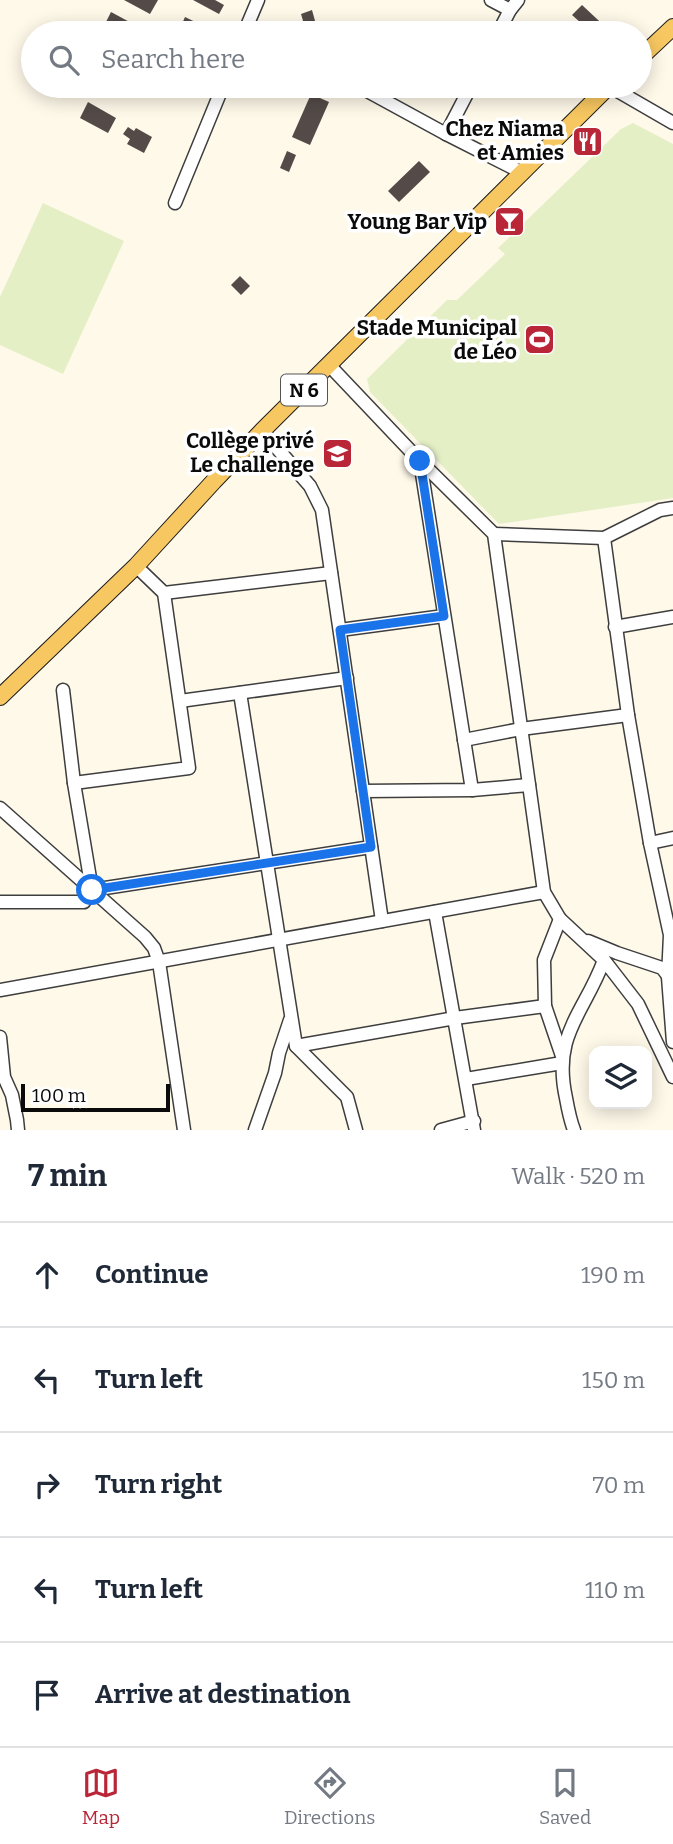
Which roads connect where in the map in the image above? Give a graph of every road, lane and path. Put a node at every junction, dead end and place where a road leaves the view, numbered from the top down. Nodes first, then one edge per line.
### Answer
1 (258, 0) edge
2 (491, 0) edge
3 (514, 5) edge
4 (249, 21) edge
5 (505, 21) edge
6 (673, 27) edge
7 (652, 47) edge
8 (218, 98) edge
9 (380, 98) edge
10 (465, 98) edge
11 (597, 98) edge
12 (630, 98) edge
13 (673, 122) edge
14 (446, 134) junction
15 (523, 173) junction
16 (175, 203) dead end
17 (330, 365) junction
18 (262, 431) junction
19 (420, 461) junction
20 (673, 508) edge
21 (494, 534) junction
22 (604, 538) junction
23 (136, 566) junction
24 (331, 573) junction
25 (164, 593) junction
26 (444, 616) junction
27 (673, 617) edge
28 (615, 627) junction
29 (340, 630) junction
30 (347, 678) junction
31 (64, 690) dead end
32 (240, 693) junction
33 (0, 697) edge
34 (180, 701) junction
35 (628, 715) junction
36 (521, 729) junction
37 (464, 740) junction
38 (74, 783) junction
39 (529, 785) junction
40 (472, 790) junction
41 (363, 791) junction
42 (0, 808) edge
43 (673, 838) edge
44 (650, 844) junction
45 (371, 847) junction
46 (268, 863) junction
47 (92, 890) junction
48 (544, 892) junction
49 (0, 902) edge
50 (435, 912) junction
51 (560, 919) junction
52 (382, 921) junction
53 (671, 935) edge
54 (578, 937) junction
55 (280, 940) junction
56 (604, 960) junction
57 (159, 962) junction
58 (671, 979) edge
59 (0, 990) edge
60 (545, 1006) junction
61 (291, 1017) junction
62 (455, 1018) junction
63 (0, 1037) edge
64 (673, 1042) edge
65 (296, 1045) junction
66 (562, 1060) junction
67 (673, 1077) edge
68 (466, 1079) junction
69 (474, 1126) edge
70 (20, 1127) edge
71 (184, 1130) edge
72 (255, 1130) edge
73 (356, 1130) edge
74 (441, 1130) edge
75 (574, 1130) edge

1 - 4 street
2 - 3 street
3 - 5 street
6 - 7 main road
8 - 16 street
9 - 14 street
10 - 14 street
11 - 15 main road, N 6
12 - 13 street
14 - 15 street
15 - 17 main road, N 6
17 - 18 main road, N 6
17 - 19 street
18 - 23 main road, N 6
18 - 24 street
19 - 21 street
19 - 26 street
20 - 22 street
21 - 22 street
21 - 36 street
22 - 28 street
23 - 25 street
23 - 33 main road, N 6
24 - 25 street
24 - 29 street
25 - 34 street
26 - 29 street
26 - 37 street
27 - 28 street
28 - 35 street
29 - 30 street
30 - 32 street
30 - 41 street
31 - 38 street
32 - 34 street
32 - 46 street
34 - 38 street
35 - 36 street
35 - 44 street
36 - 37 street
36 - 39 street
37 - 40 street
38 - 47 street
39 - 40 street
39 - 48 street
40 - 41 street
41 - 45 street
42 - 47 street
43 - 44 street
44 - 53 street
45 - 46 street
45 - 52 street
46 - 47 street
46 - 55 street
47 - 49 street
47 - 57 street
48 - 50 street
48 - 51 street
50 - 52 street
50 - 62 street
51 - 54 street
51 - 60 street
52 - 55 street
53 - 58 street
54 - 56 street
54 - 58 street
55 - 57 street
55 - 61 street
56 - 66 street
56 - 67 street
57 - 59 street
57 - 71 street
58 - 64 street
60 - 62 street
60 - 66 street
61 - 65 street
61 - 72 street
62 - 65 street
62 - 68 street
63 - 70 street
65 - 73 street
66 - 68 street
66 - 75 street
68 - 69 street
69 - 74 street

